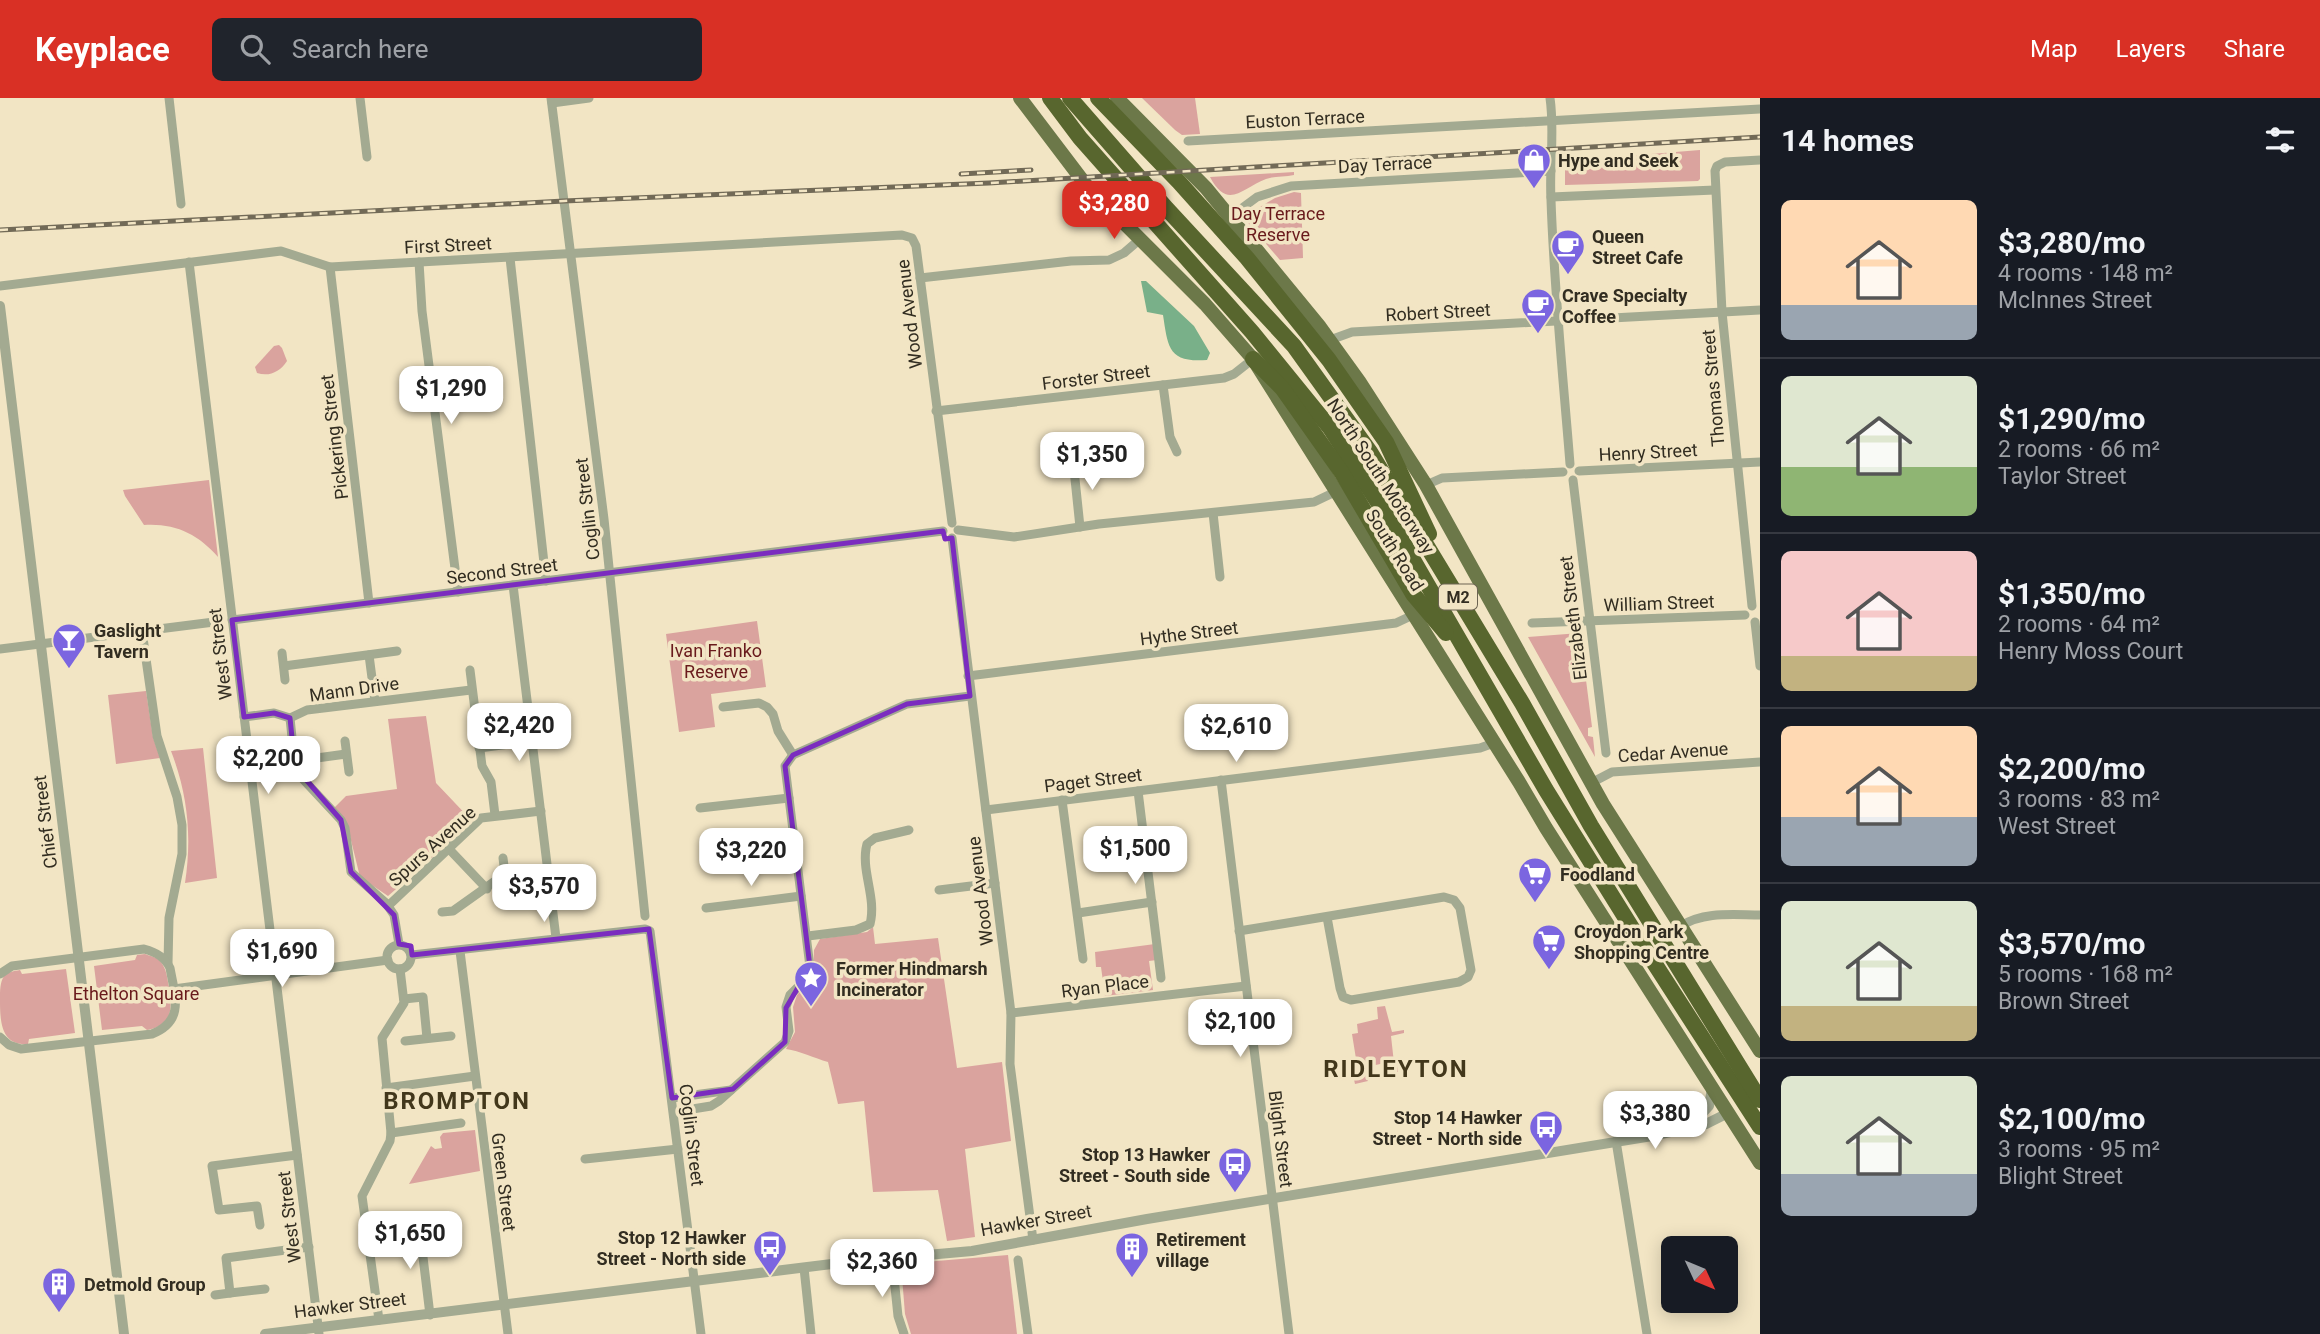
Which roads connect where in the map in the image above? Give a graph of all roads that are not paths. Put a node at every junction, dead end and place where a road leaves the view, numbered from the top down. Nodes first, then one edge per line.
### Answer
1 (169, 98) edge
2 (360, 98) edge
3 (589, 98) edge
4 (1050, 98) edge
5 (1070, 98) edge
6 (1098, 98) edge
7 (1117, 98) edge
8 (1550, 98) edge
9 (551, 101) edge
10 (1020, 101) edge
11 (1760, 109) edge
12 (1552, 122) junction
13 (1188, 141) dead end
14 (367, 157) dead end
15 (1760, 160) edge
16 (1551, 171) junction
17 (1716, 190) junction
18 (1550, 197) junction
19 (181, 204) dead end
20 (1230, 217) junction
21 (902, 236) joint
22 (1139, 240) junction
23 (570, 255) junction
24 (510, 258) junction
25 (189, 261) junction
26 (419, 262) junction
27 (330, 267) junction
28 (920, 278) junction
29 (0, 286) edge
30 (0, 306) edge
31 (1760, 310) edge
32 (1722, 312) junction
33 (1558, 321) junction
34 (1330, 340) junction
35 (1253, 359) junction
36 (1163, 385) junction
37 (936, 411) junction
38 (1177, 452) dead end
39 (1073, 460) dead end
40 (1760, 462) edge
41 (1736, 463) junction
42 (1567, 468) junction
43 (1579, 471) junction
44 (1573, 480) junction
45 (1426, 485) junction
46 (1335, 492) junction
47 (1213, 513) junction
48 (1080, 527) junction
49 (954, 530) junction
50 (610, 573) junction
51 (1220, 578) dead end
52 (546, 581) junction
53 (1450, 583) junction
54 (513, 585) junction
55 (458, 592) junction
56 (369, 603) junction
57 (1756, 607) edge
58 (1413, 615) junction
59 (1745, 615) junction
60 (232, 620) junction
61 (1758, 620) edge
62 (1589, 621) junction
63 (214, 622) dead end
64 (1532, 623) dead end
65 (142, 631) junction
66 (41, 643) junction
67 (0, 649) edge
68 (397, 651) dead end
69 (282, 653) dead end
70 (369, 655) junction
71 (1472, 665) junction
72 (284, 666) junction
73 (1760, 666) edge
74 (470, 670) dead end
75 (968, 676) junction
76 (285, 680) dead end
77 (471, 690) junction
78 (970, 696) junction
79 (375, 702) junction
80 (723, 707) dead end
81 (244, 717) junction
82 (289, 718) junction
83 (345, 741) dead end
84 (532, 741) junction
85 (1494, 743) junction
86 (479, 748) junction
87 (1606, 753) dead end
88 (346, 754) junction
89 (793, 755) junction
90 (295, 761) junction
91 (1760, 762) edge
92 (349, 772) dead end
93 (1221, 780) junction
94 (1591, 783) junction
95 (1138, 791) junction
96 (789, 798) junction
97 (1062, 800) junction
98 (700, 808) dead end
99 (986, 810) junction
100 (541, 811) junction
101 (495, 815) junction
102 (909, 830) dead end
103 (449, 849) junction
104 (503, 858) dead end
105 (995, 883) junction
106 (487, 889) junction
107 (939, 890) dead end
108 (801, 896) junction
109 (1152, 902) junction
110 (388, 906) junction
111 (706, 908) dead end
112 (442, 912) dead end
113 (1078, 913) junction
114 (1760, 915) edge
115 (645, 916) dead end
116 (1328, 917) junction
117 (1681, 926) junction
118 (1239, 931) junction
119 (808, 936) junction
120 (556, 938) junction
121 (169, 942) junction
122 (399, 944) junction
123 (152, 951) junction
124 (460, 951) junction
125 (412, 955) junction
126 (78, 957) junction
127 (1083, 959) dead end
128 (387, 960) junction
129 (168, 963) junction
130 (400, 969) junction
131 (0, 974) edge
132 (275, 975) junction
133 (1161, 978) dead end
134 (1246, 986) junction
135 (174, 989) junction
136 (404, 999) junction
137 (1011, 1013) junction
138 (451, 1036) dead end
139 (0, 1037) edge
140 (427, 1038) junction
141 (89, 1041) junction
142 (404, 1041) dead end
143 (1760, 1051) edge
144 (475, 1076) junction
145 (386, 1088) junction
146 (1712, 1088) junction
147 (733, 1089) junction
148 (1760, 1093) edge
149 (672, 1098) junction
150 (1760, 1100) edge
151 (674, 1112) junction
152 (1728, 1113) junction
153 (461, 1123) dead end
154 (1760, 1128) edge
155 (1688, 1129) junction
156 (391, 1133) junction
157 (1616, 1141) junction
158 (678, 1149) junction
159 (297, 1155) junction
160 (585, 1159) dead end
161 (1760, 1163) edge
162 (1272, 1199) junction
163 (419, 1224) dead end
164 (260, 1225) dead end
165 (1033, 1240) junction
166 (309, 1247) junction
167 (892, 1258) junction
168 (1017, 1260) dead end
169 (804, 1268) junction
170 (694, 1281) junction
171 (265, 1289) dead end
172 (230, 1293) junction
173 (215, 1295) dead end
174 (504, 1306) junction
175 (429, 1315) junction
176 (379, 1320) junction
177 (319, 1331) edge
178 (124, 1334) edge
179 (265, 1334) edge
180 (508, 1334) edge
181 (701, 1334) edge
182 (811, 1334) edge
183 (904, 1334) edge
184 (1028, 1334) edge
185 (1289, 1334) edge
186 (1647, 1334) edge

1 - 19 street
2 - 14 street
3 - 9 street
4 - 71 highway, North South Motorway / M2
5 - 53 highway, North South Motorway / M2
6 - 53 highway
7 - 20 main road
8 - 12 street
9 - 23 street, Coglin Street
10 - 22 main road, South Road
11 - 12 street, Euston Terrace
12 - 13 street, Euston Terrace
12 - 16 street
15 - 17 street, Thomas Street
16 - 18 street
16 - 20 street, Day Terrace
17 - 18 street
17 - 32 street, Thomas Street
18 - 33 street
20 - 34 main road
21 - 23 street, First Street
21 - 28 street, Wood Avenue
22 - 28 street
22 - 35 main road, South Road
23 - 24 street, First Street
23 - 50 street, Coglin Street
24 - 26 street, First Street
24 - 52 street
25 - 27 street, First Street
25 - 29 street, First Street
25 - 60 street, West Street
26 - 27 street, First Street
26 - 55 street
27 - 56 street, Pickering Street
28 - 37 street, Wood Avenue
30 - 66 street, Chief Street
31 - 32 street, Robert Street
32 - 33 street, Robert Street
32 - 41 street, Thomas Street
33 - 34 street, Robert Street
33 - 42 street
34 - 45 main road
35 - 36 street, Forster Street
35 - 46 main road, South Road
35 - 71 highway
36 - 37 street, Forster Street
36 - 38 street
37 - 49 street, Wood Avenue
39 - 48 street
40 - 41 street, Henry Street
41 - 43 street, Henry Street
41 - 57 street, Thomas Street
42 - 43 street
42 - 44 street
42 - 45 street
43 - 44 street
44 - 62 street, Elizabeth Street
45 - 94 main road
46 - 47 street
46 - 58 main road, South Road
47 - 48 street
47 - 51 street
48 - 49 street
49 - 50 street, Second Street
49 - 75 street, Wood Avenue
50 - 52 street, Second Street
50 - 115 street, Coglin Street
52 - 54 street, Second Street
53 - 150 highway, North South Motorway / M2
54 - 55 street, Second Street
54 - 84 street
55 - 56 street, Second Street
56 - 60 street, Second Street
57 - 59 street
58 - 75 street, Hythe Street
58 - 85 main road, South Road
59 - 61 street
59 - 62 street, William Street
60 - 81 street, West Street
61 - 73 street
62 - 64 street, William Street
62 - 87 street, Elizabeth Street
63 - 65 street
65 - 66 street
65 - 121 street
66 - 67 street
66 - 126 street, Chief Street
68 - 70 street
69 - 72 street
70 - 72 street
70 - 79 street
71 - 154 highway, North South Motorway / M2
72 - 76 street
74 - 77 street
75 - 78 street, Wood Avenue
77 - 79 street, Mann Drive
77 - 86 street
78 - 89 street
78 - 99 street, Wood Avenue
79 - 82 street, Mann Drive
80 - 89 street
81 - 82 street, Mann Drive
81 - 132 street, West Street
82 - 90 street
83 - 88 street
84 - 86 street
84 - 100 street
85 - 93 street, Paget Street
85 - 146 main road, South Road
86 - 101 street
88 - 90 street
88 - 92 street
89 - 96 street
90 - 110 street
91 - 94 street, Cedar Avenue
93 - 95 street, Paget Street
93 - 118 street, Blight Street
94 - 117 main road
95 - 97 street, Paget Street
95 - 109 street
96 - 98 street
96 - 108 street
97 - 99 street, Paget Street
97 - 113 street
99 - 105 street, Wood Avenue
100 - 101 street, Spurs Avenue
100 - 120 street
101 - 103 street, Spurs Avenue
102 - 119 street
103 - 106 street
103 - 110 street, Spurs Avenue
104 - 106 street
105 - 107 street
105 - 137 street, Wood Avenue
106 - 112 street
108 - 111 street
108 - 119 street
109 - 113 street
109 - 133 street
110 - 122 street
113 - 127 street
114 - 117 street
116 - 116 street
116 - 118 street
117 - 143 main road
118 - 134 street, Blight Street
119 - 147 street
120 - 124 street
120 - 149 street, Coglin Street
121 - 123 street
121 - 129 street
122 - 125 street
122 - 128 street
123 - 126 street
123 - 129 street
124 - 125 street
124 - 144 street, Green Street
125 - 130 street
126 - 131 street
126 - 141 street, Chief Street
128 - 130 street
128 - 132 street
129 - 135 street
130 - 136 street
132 - 135 street
132 - 159 street, West Street
134 - 137 street, Ryan Place
134 - 162 street, Blight Street
135 - 141 street
136 - 140 street
136 - 145 street
137 - 165 street, Wood Avenue
138 - 140 street
139 - 141 street
140 - 142 street
141 - 178 street, Chief Street
144 - 145 street
144 - 174 street, Green Street
145 - 156 street
146 - 152 main road, South Road
146 - 155 street
147 - 149 street
147 - 151 street
148 - 152 main road, Hawker Street
149 - 151 street, Coglin Street
151 - 158 street, Coglin Street
152 - 155 street, Hawker Street
152 - 161 main road, South Road
153 - 156 street
155 - 157 street, Hawker Street
156 - 176 street
157 - 162 street, Hawker Street
157 - 186 street
158 - 160 street
158 - 170 street, Coglin Street
159 - 164 street
159 - 166 street, West Street
162 - 165 street, Hawker Street
162 - 185 street, Blight Street
163 - 175 street
165 - 167 street, Hawker Street
166 - 172 street
166 - 177 street, West Street
167 - 169 street, Hawker Street
167 - 183 street
168 - 184 street
169 - 170 street, Hawker Street
169 - 182 street
170 - 174 street, Hawker Street
170 - 181 street, Coglin Street
171 - 172 street
172 - 173 street
174 - 175 street, Hawker Street
174 - 180 street, Green Street
175 - 176 street, Hawker Street
176 - 177 street, Hawker Street
177 - 179 street, Hawker Street

